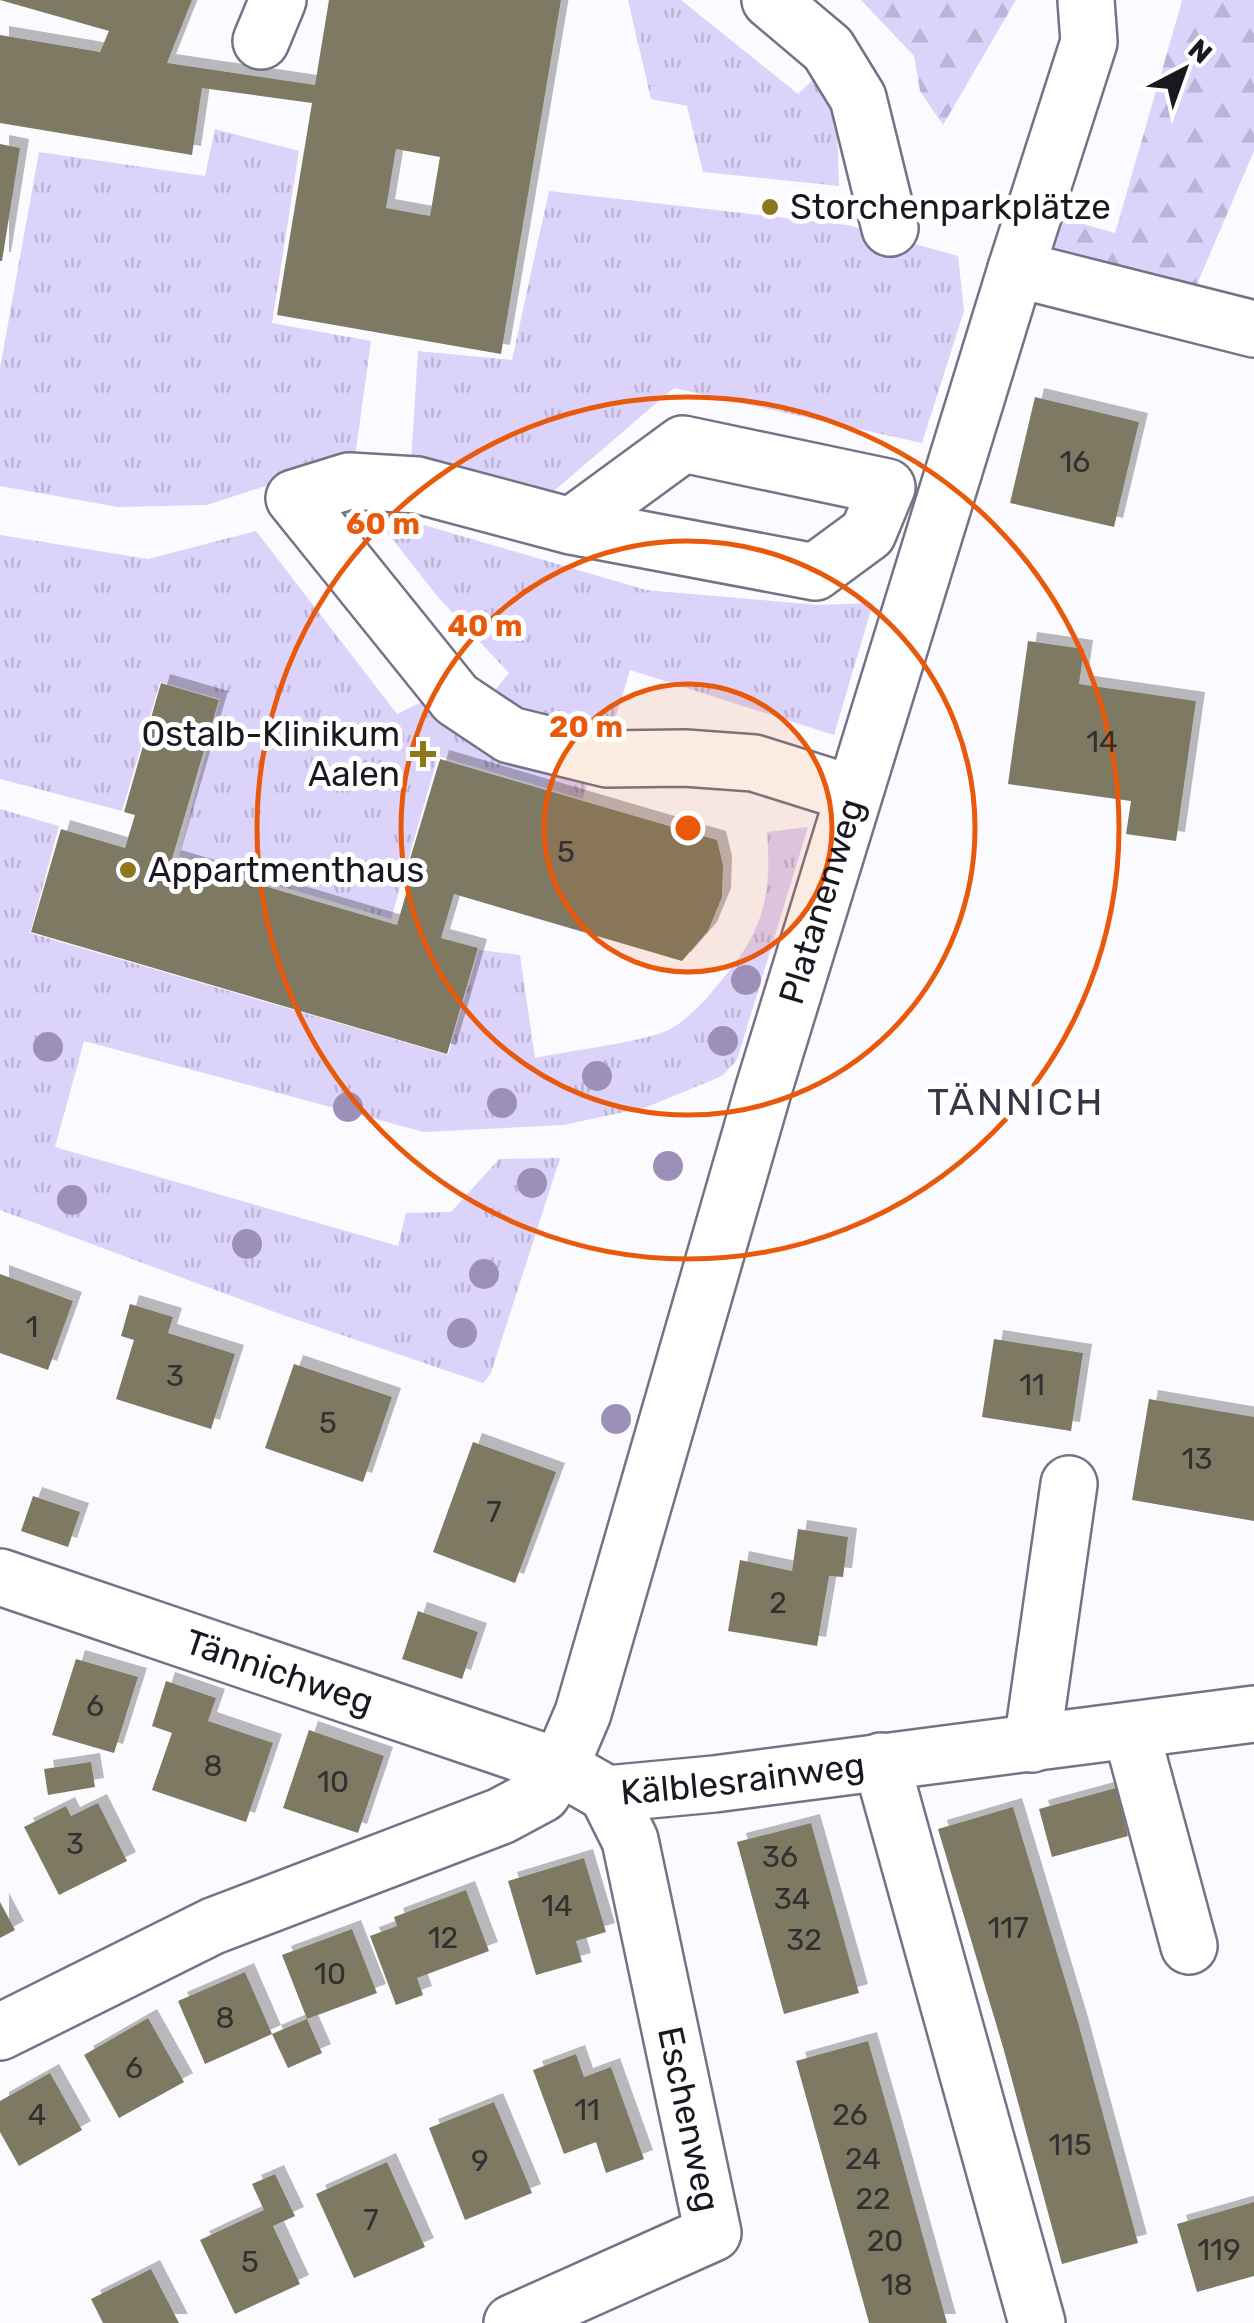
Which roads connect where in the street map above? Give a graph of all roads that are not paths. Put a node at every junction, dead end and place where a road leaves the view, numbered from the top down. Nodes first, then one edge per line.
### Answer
1 (770, 0) edge
2 (1086, 0) edge
3 (890, 228) dead end
4 (1016, 268) junction
5 (1254, 329) edge
6 (571, 526) junction
7 (853, 794) junction
8 (1069, 1484) dead end
9 (0, 1577) edge
10 (1254, 1714) edge
11 (1131, 1731) junction
12 (1032, 1744) junction
13 (881, 1761) junction
14 (560, 1767) junction
15 (608, 1794) junction
16 (1189, 1946) dead end
17 (0, 2032) edge
18 (512, 2323) edge
19 (1037, 2323) edge

1 - 3 street
2 - 4 street, Platanenweg
4 - 5 street
4 - 7 street, Platanenweg
6 - 6 street
6 - 7 street
7 - 14 street, Platanenweg
8 - 12 street
9 - 14 street, Tännichweg
10 - 11 street, Kälblesrainweg
11 - 12 street, Kälblesrainweg
11 - 16 street
12 - 13 street, Kälblesrainweg
13 - 15 street, Kälblesrainweg
13 - 19 street
14 - 15 street, Kälblesrainweg
14 - 17 street
15 - 18 street, Eschenweg

